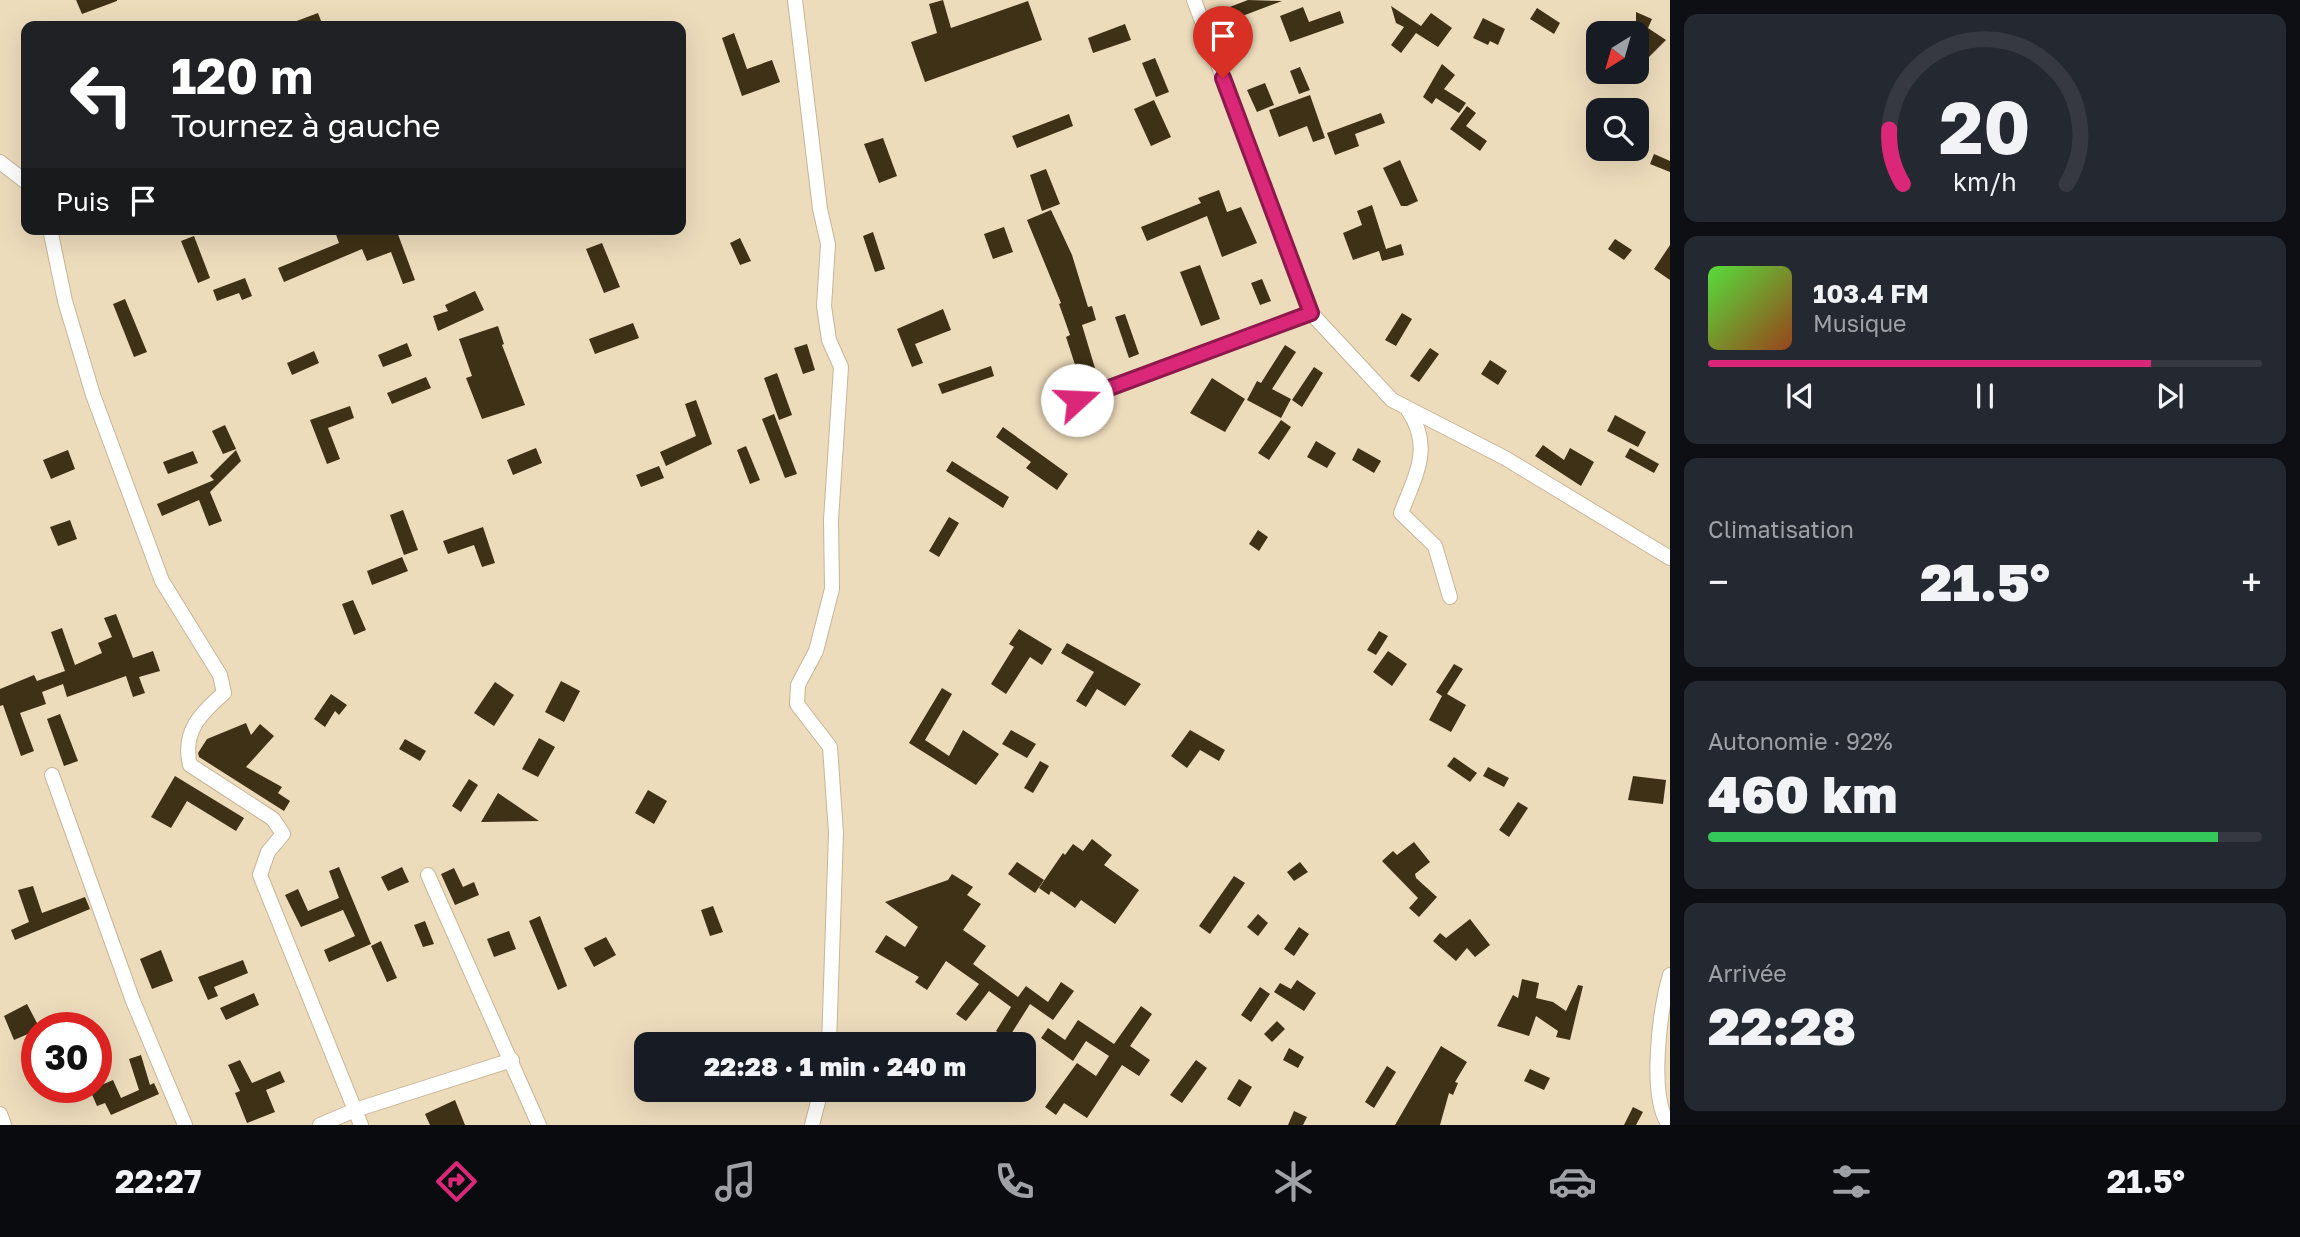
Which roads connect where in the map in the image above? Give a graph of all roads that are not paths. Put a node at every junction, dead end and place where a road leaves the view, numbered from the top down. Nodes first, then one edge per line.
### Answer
1 (795, 0) edge
2 (1194, 0) edge
3 (0, 162) edge
4 (21, 178) edge
5 (51, 235) edge
6 (1311, 313) junction
7 (1077, 400) dead end
8 (1408, 408) junction
9 (1670, 558) edge
10 (1450, 597) dead end
11 (52, 775) dead end
12 (428, 875) dead end
13 (1670, 975) edge
14 (829, 1032) edge
15 (512, 1060) junction
16 (818, 1102) edge
17 (355, 1110) junction
18 (0, 1114) edge
19 (4, 1125) edge
20 (185, 1125) edge
21 (320, 1125) edge
22 (361, 1125) edge
23 (538, 1125) edge
24 (812, 1125) edge
25 (1669, 1125) edge

1 - 14 street
2 - 6 street
3 - 4 street
5 - 17 street
6 - 7 street
6 - 8 street
8 - 9 street
8 - 10 street
11 - 20 street
12 - 15 street
13 - 25 street
15 - 17 street
15 - 23 street
16 - 24 street
17 - 21 street
17 - 22 street
18 - 19 street

